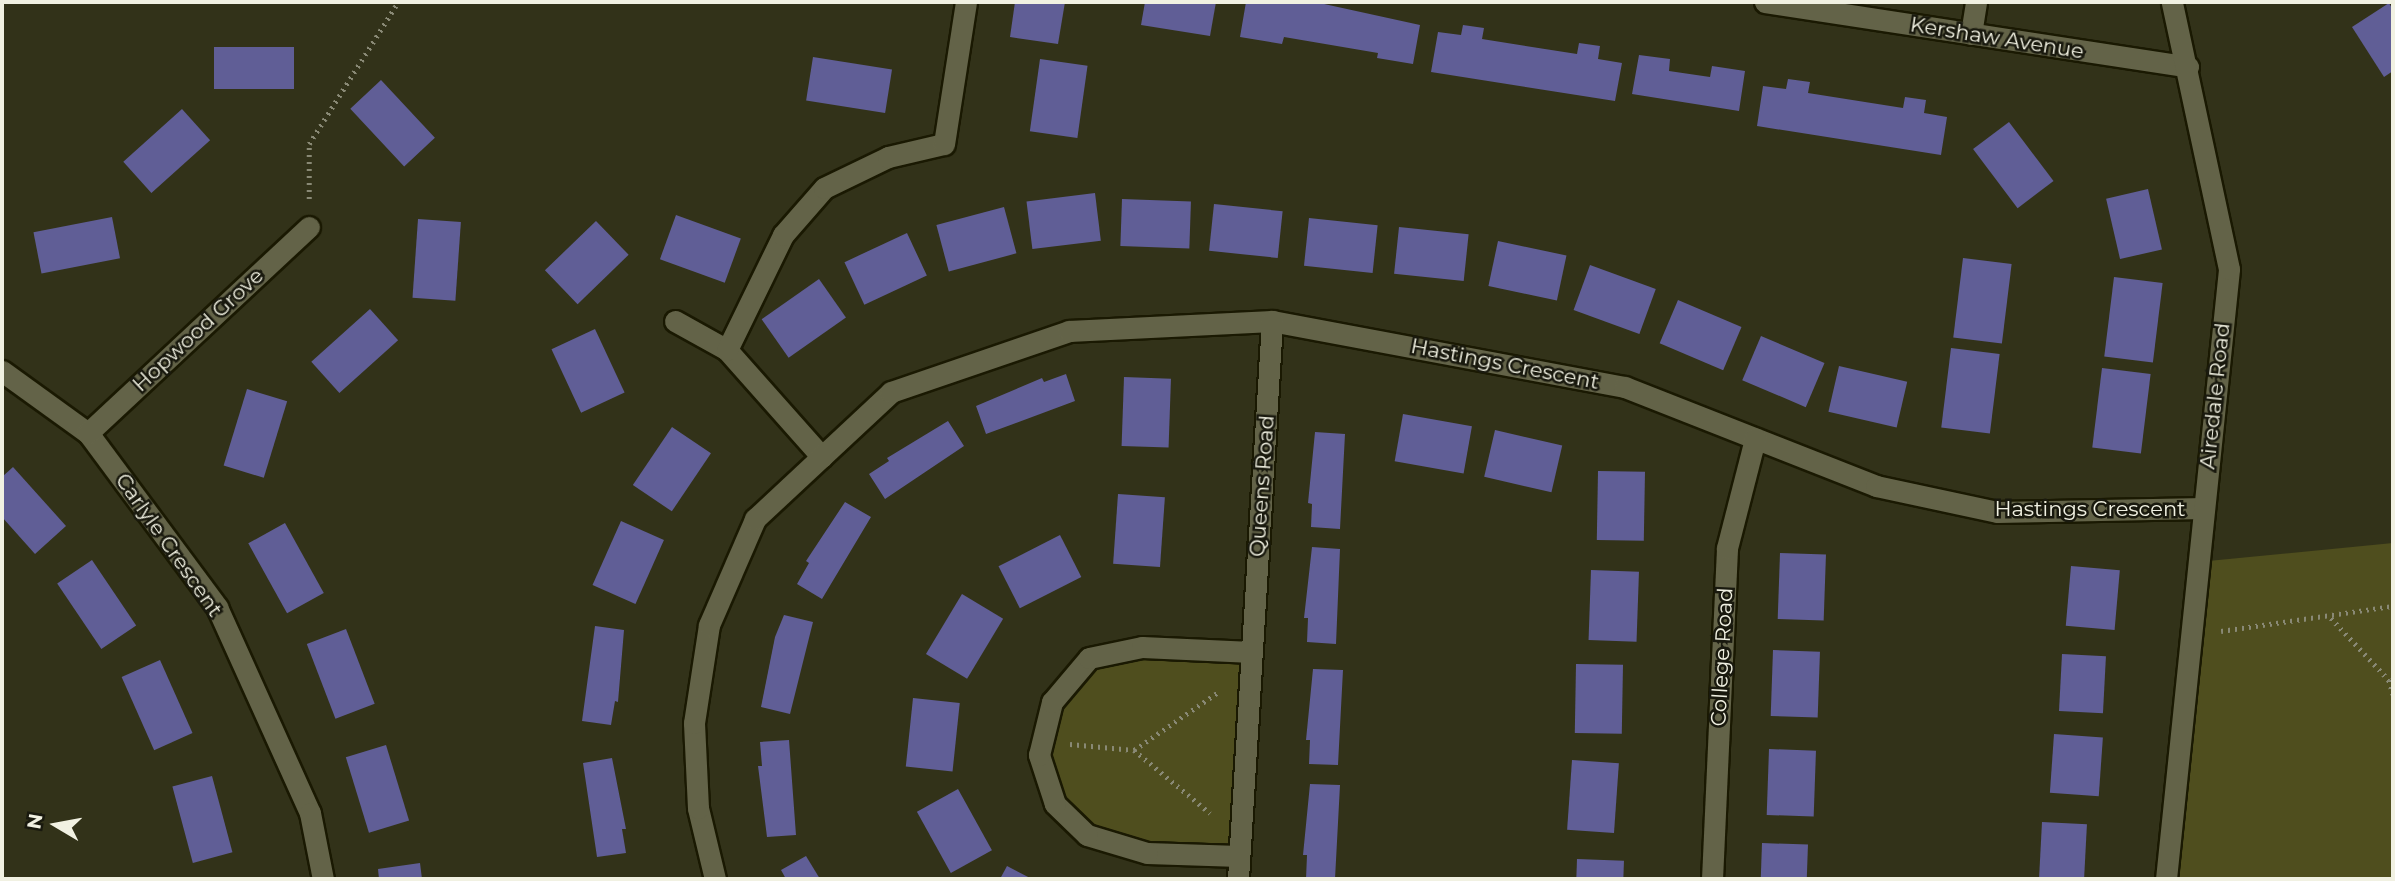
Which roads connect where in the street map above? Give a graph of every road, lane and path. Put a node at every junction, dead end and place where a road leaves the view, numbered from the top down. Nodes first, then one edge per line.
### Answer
1 (398, 2) edge
2 (966, 2) edge
3 (1765, 2) edge
4 (1976, 2) edge
5 (2172, 2) edge
6 (1971, 34) junction
7 (2188, 67) junction
8 (309, 227) joint
9 (675, 321) dead end
10 (1272, 321) junction
11 (727, 351) junction
12 (2, 371) edge
13 (88, 433) junction
14 (1755, 439) junction
15 (822, 457) junction
16 (2204, 508) junction
17 (2393, 606) edge
18 (2330, 617) junction
19 (2193, 635) junction
20 (1251, 661) junction
21 (2393, 694) edge
22 (1042, 742) junction
23 (1134, 750) junction
24 (1240, 847) junction
25 (323, 879) edge
26 (715, 879) edge
27 (1238, 879) edge
28 (1712, 879) edge
29 (2166, 879) edge

1 - 8 path
2 - 11 street
3 - 6 street, Kershaw Avenue
4 - 6 street
5 - 7 street, Airedale Road
6 - 7 street, Kershaw Avenue
7 - 16 street, Airedale Road
8 - 13 street, Hopwood Grove
9 - 11 street
10 - 14 street, Hastings Crescent
10 - 15 street, Hastings Crescent
10 - 20 street, Queens Road
11 - 15 street
12 - 13 street, Carlyle Crescent
13 - 25 street, Carlyle Crescent
14 - 16 street, Hastings Crescent
14 - 28 street, College Road
15 - 26 street, Hastings Crescent
16 - 19 street, Airedale Road
17 - 18 path
18 - 19 path
18 - 21 path
19 - 29 street, Airedale Road
20 - 22 street
20 - 23 path
20 - 24 street, Queens Road
22 - 23 path
22 - 24 street
23 - 24 path
24 - 27 street, Queens Road

